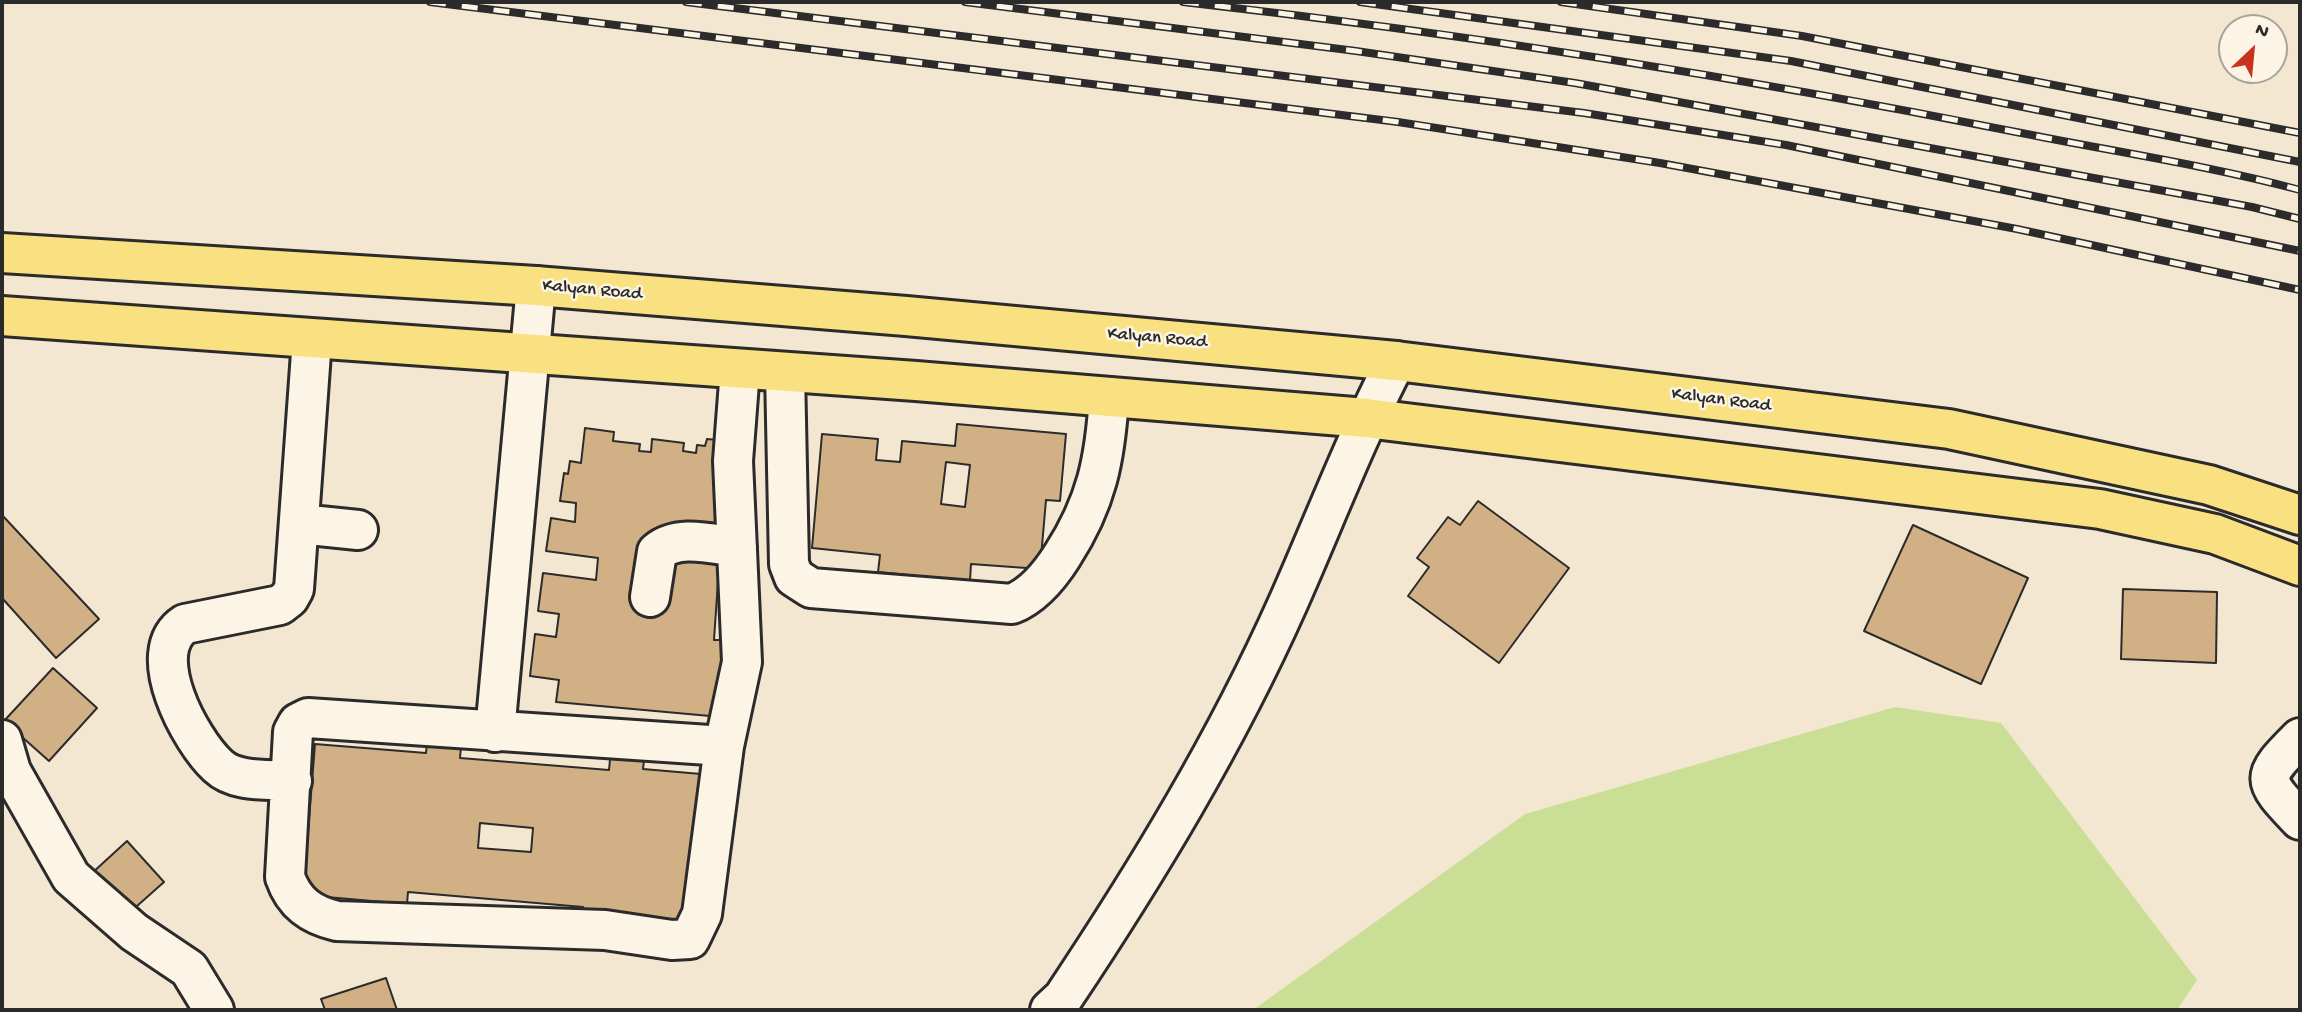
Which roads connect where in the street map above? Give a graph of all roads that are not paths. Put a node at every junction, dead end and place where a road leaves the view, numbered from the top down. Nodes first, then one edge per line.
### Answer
1 (2, 253) edge
2 (536, 286) junction
3 (2, 316) edge
4 (312, 339) junction
5 (531, 355) junction
6 (1396, 361) junction
7 (740, 369) junction
8 (785, 372) junction
9 (1109, 397) junction
10 (1366, 418) junction
11 (2285, 510) edge
12 (300, 524) junction
13 (358, 530) dead end
14 (737, 547) junction
15 (2252, 548) junction
16 (2300, 566) edge
17 (650, 597) dead end
18 (495, 732) junction
19 (2300, 737) edge
20 (2, 740) edge
21 (724, 746) junction
22 (292, 781) junction
23 (2300, 820) edge
24 (214, 1010) edge
25 (1050, 1010) edge

1 - 2 main road, Kalyan Road
2 - 5 street
2 - 6 main road, Kalyan Road
3 - 4 main road
4 - 5 main road
4 - 12 street
5 - 7 main road
5 - 18 street
6 - 10 street
6 - 11 main road, Kalyan Road
7 - 8 main road
7 - 14 street
8 - 9 main road
8 - 9 street
9 - 10 main road
10 - 15 main road
10 - 25 street
11 - 15 main road
12 - 13 street
12 - 22 street
14 - 17 street
14 - 21 street
15 - 16 main road
18 - 21 street
18 - 22 street
19 - 23 street
20 - 24 street
21 - 22 street

